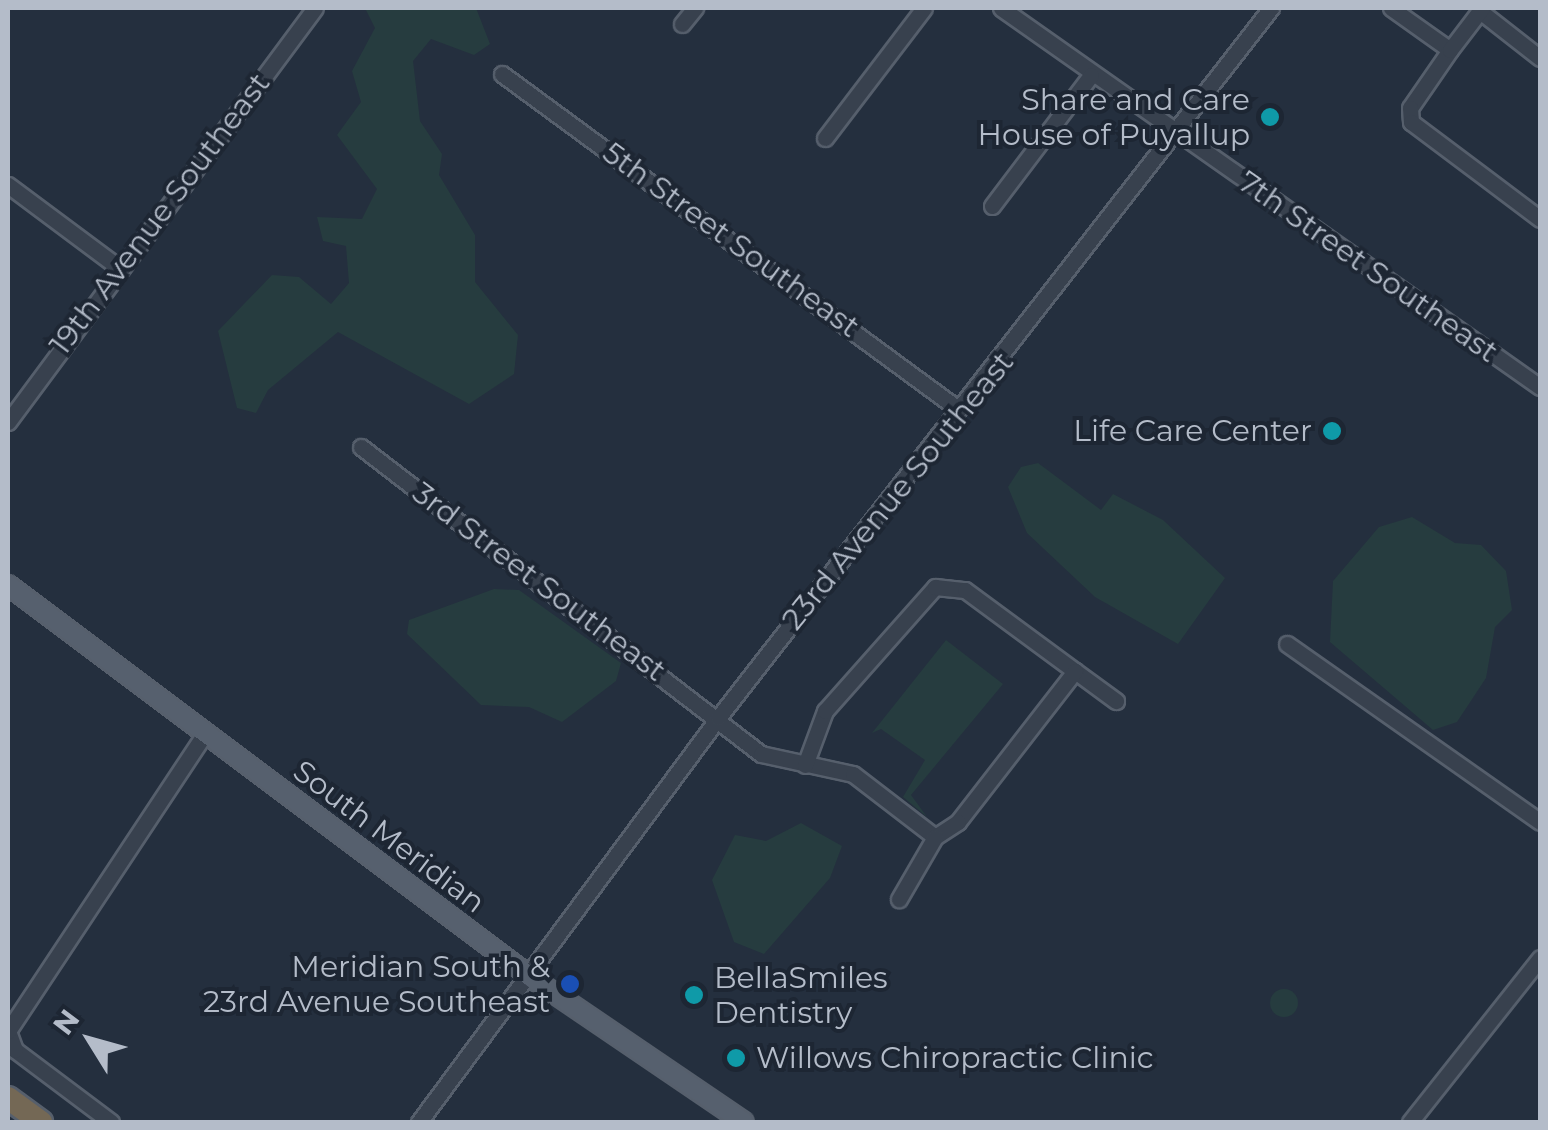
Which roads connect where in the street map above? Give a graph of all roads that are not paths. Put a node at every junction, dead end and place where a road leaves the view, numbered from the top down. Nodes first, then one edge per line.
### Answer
1 (315, 8) edge
2 (695, 8) edge
3 (924, 8) edge
4 (1001, 8) edge
5 (1270, 8) edge
6 (1391, 8) edge
7 (1481, 9) edge
8 (682, 24) dead end
9 (1450, 50) junction
10 (1540, 58) edge
11 (502, 74) dead end
12 (1091, 75) junction
13 (1176, 134) junction
14 (825, 138) dead end
15 (8, 184) edge
16 (992, 206) dead end
17 (1540, 217) edge
18 (118, 268) junction
19 (1540, 387) edge
20 (958, 409) junction
21 (8, 422) edge
22 (361, 446) dead end
23 (8, 585) edge
24 (1287, 644) dead end
25 (1075, 671) junction
26 (1116, 701) dead end
27 (718, 718) junction
28 (205, 733) junction
29 (805, 765) junction
30 (1540, 822) edge
31 (935, 836) junction
32 (899, 900) dead end
33 (1540, 958) edge
34 (532, 978) junction
35 (8, 1098) edge
36 (41, 1122) edge
37 (111, 1122) edge
38 (418, 1122) edge
39 (744, 1122) edge
40 (1410, 1122) edge

1 - 18 street, 19th Avenue Southeast
2 - 8 street
3 - 14 street
4 - 12 street, 7th Street Southeast
5 - 13 street, 23rd Avenue Southeast
6 - 9 street
7 - 9 street
7 - 10 street
9 - 17 street
11 - 20 street, 5th Street Southeast
12 - 13 street, 7th Street Southeast
12 - 16 street
13 - 19 street, 7th Street Southeast
13 - 20 street, 23rd Avenue Southeast
15 - 18 street
18 - 21 street, 19th Avenue Southeast
20 - 27 street, 23rd Avenue Southeast
22 - 27 street, 3rd Street Southeast
23 - 28 main road, South Meridian
24 - 30 street
25 - 26 street
25 - 29 street
25 - 31 street
27 - 29 street, 3rd Street Southeast
27 - 34 street, 23rd Avenue Southeast
28 - 34 main road, South Meridian
28 - 37 street
29 - 31 street, 3rd Street Southeast
31 - 32 street
33 - 40 street
34 - 38 street, 23rd Avenue Southeast
34 - 39 main road, South Meridian
35 - 36 highway

